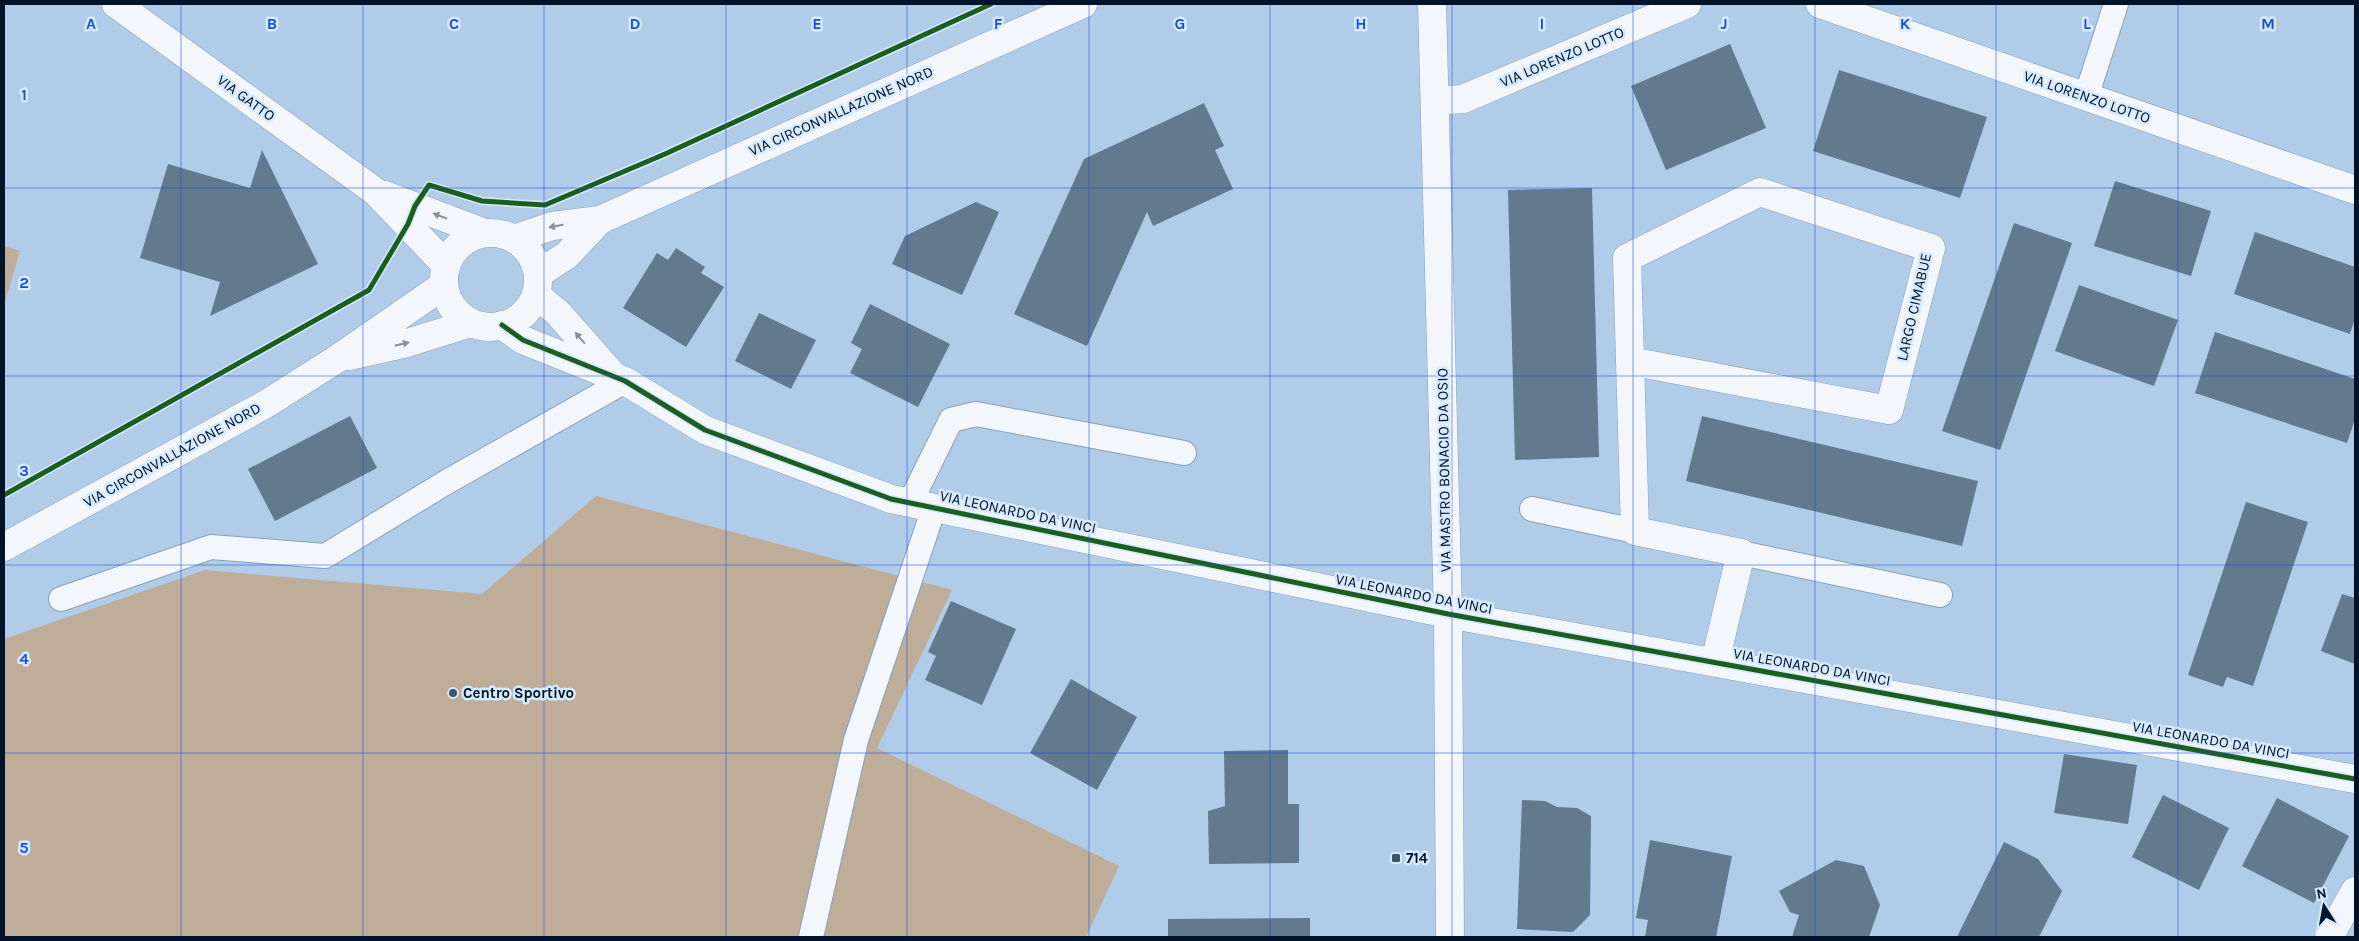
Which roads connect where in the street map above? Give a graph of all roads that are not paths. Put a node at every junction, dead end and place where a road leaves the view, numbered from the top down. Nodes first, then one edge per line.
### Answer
1 (116, 4) edge
2 (1083, 4) edge
3 (1432, 4) edge
4 (1687, 4) edge
5 (1820, 4) edge
6 (2116, 4) edge
7 (2086, 97) junction
8 (1435, 101) junction
9 (2355, 190) edge
10 (376, 192) junction
11 (600, 220) junction
12 (485, 233) junction
13 (514, 239) junction
14 (445, 275) junction
15 (536, 284) junction
16 (471, 323) junction
17 (502, 325) junction
18 (338, 359) junction
19 (1630, 361) junction
20 (619, 378) junction
21 (1184, 453) dead end
22 (922, 505) junction
23 (1532, 509) dead end
24 (1635, 531) junction
25 (4, 547) edge
26 (1742, 553) junction
27 (1940, 595) dead end
28 (61, 599) dead end
29 (1448, 614) junction
30 (1715, 662) junction
31 (2355, 779) edge
32 (2355, 891) edge
33 (811, 937) edge
34 (1450, 937) edge
35 (2329, 937) edge

1 - 10 street, VIA GATTO
2 - 11 street, VIA CIRCONVALLAZIONE NORD
3 - 8 street, VIA MASTRO BONACIO DA OSIO
4 - 8 street, VIA LORENZO LOTTO
5 - 7 street, VIA LORENZO LOTTO
6 - 7 lane
7 - 9 street, VIA LORENZO LOTTO
8 - 29 street, VIA MASTRO BONACIO DA OSIO
12 -> 10 street, VIA GATTO
10 - 14 street, VIA GATTO
11 -> 13 street, VIA CIRCONVALLAZIONE NORD
11 - 15 street, VIA CIRCONVALLAZIONE NORD
12 - 13 street
12 - 14 street, VIA CIRCONVALLAZIONE NORD
13 - 15 street
14 - 16 street
14 - 18 street, VIA CIRCONVALLAZIONE NORD
15 - 17 street, VIA CIRCONVALLAZIONE NORD
20 -> 15 street, VIA LEONARDO DA VINCI
16 - 17 street, VIA CIRCONVALLAZIONE NORD
18 -> 16 street, VIA CIRCONVALLAZIONE NORD
17 - 20 street, VIA LEONARDO DA VINCI
18 - 25 street, VIA CIRCONVALLAZIONE NORD
19 - 19 street, LARGO CIMABUE
19 - 24 street, LARGO CIMABUE
20 - 22 street, VIA LEONARDO DA VINCI
20 - 28 lane
21 - 22 lane
22 - 29 street, VIA LEONARDO DA VINCI
22 - 33 lane
23 - 24 lane
24 - 26 street
26 - 27 lane
26 - 30 street
29 - 30 street, VIA LEONARDO DA VINCI
29 - 34 street, VIA MASTRO BONACIO DA OSIO
30 - 31 street, VIA LEONARDO DA VINCI
32 - 35 street

